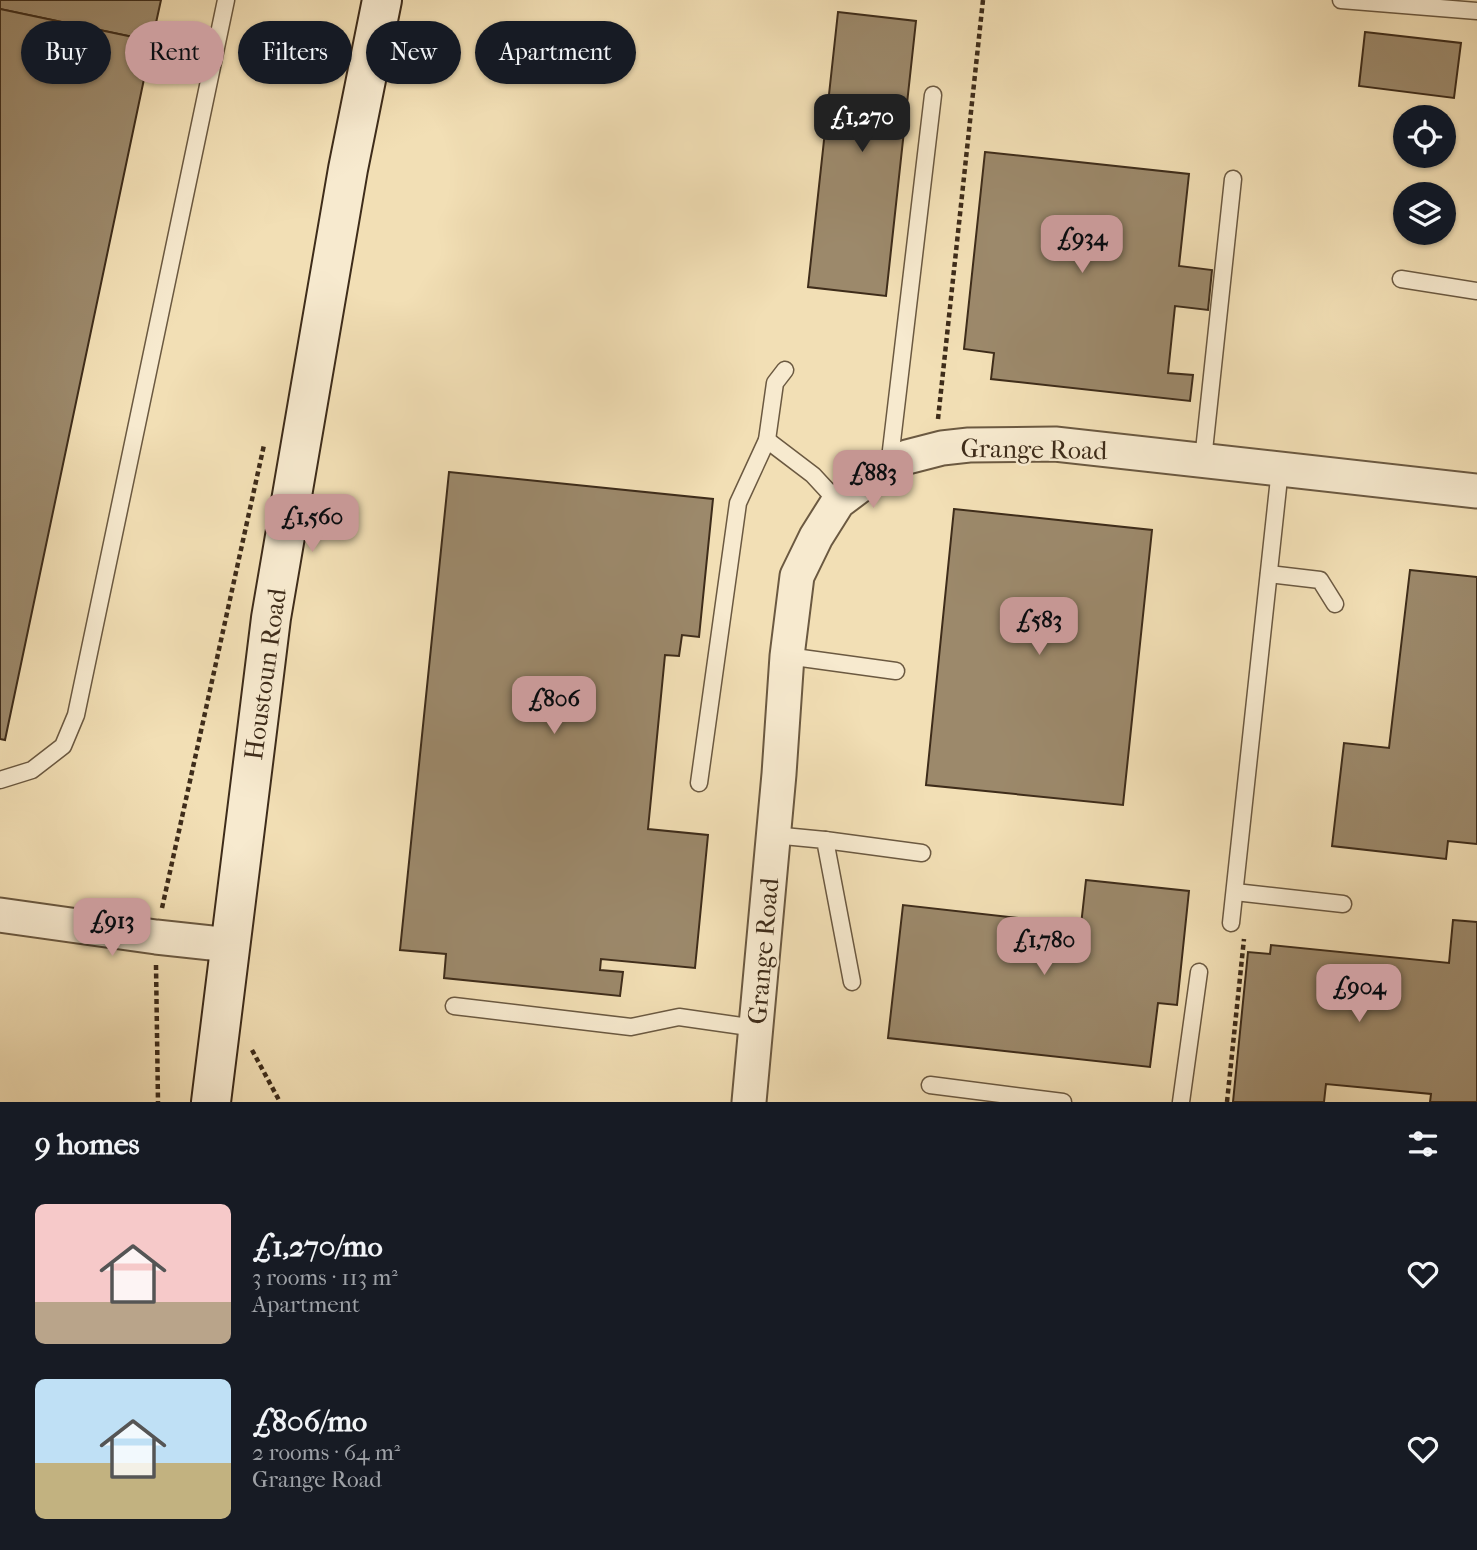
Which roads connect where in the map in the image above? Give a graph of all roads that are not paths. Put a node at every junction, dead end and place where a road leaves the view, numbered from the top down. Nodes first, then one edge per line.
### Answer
1 (226, 0) edge
2 (382, 0) edge
3 (1341, 0) edge
4 (1477, 11) edge
5 (933, 95) dead end
6 (1233, 179) dead end
7 (1401, 279) dead end
8 (1477, 291) edge
9 (785, 370) dead end
10 (767, 440) junction
11 (1203, 460) junction
12 (889, 467) junction
13 (1280, 469) junction
14 (1477, 491) edge
15 (838, 502) junction
16 (1269, 574) junction
17 (1335, 604) dead end
18 (787, 656) junction
19 (896, 671) dead end
20 (0, 780) edge
21 (699, 783) dead end
22 (773, 835) junction
23 (825, 840) junction
24 (922, 853) dead end
25 (1235, 891) junction
26 (1343, 904) dead end
27 (0, 915) edge
28 (1231, 923) road end
29 (230, 944) junction
30 (1199, 972) dead end
31 (852, 982) dead end
32 (454, 1006) dead end
33 (755, 1027) junction
34 (930, 1085) dead end
35 (1032, 1100) edge
36 (211, 1102) edge
37 (749, 1102) edge
38 (1063, 1102) edge
39 (1181, 1102) edge

1 - 20 lane
2 - 29 street, Houstoun Road
3 - 4 lane
5 - 12 lane
6 - 11 lane
7 - 8 lane
9 - 10 lane
10 - 15 lane
10 - 21 lane
11 - 12 street, Grange Road
11 - 13 street, Grange Road
12 - 15 street, Grange Road
13 - 14 street, Grange Road
13 - 16 lane
15 - 18 street, Grange Road
16 - 17 lane
16 - 25 lane
18 - 19 lane
18 - 22 street, Grange Road
22 - 23 lane
22 - 33 street, Grange Road
23 - 24 lane
23 - 31 lane
25 - 26 lane
25 - 28 lane
27 - 29 street
29 - 36 street, Houstoun Road
30 - 39 lane
32 - 33 lane
33 - 37 street, Grange Road
34 - 35 lane
35 - 38 lane

